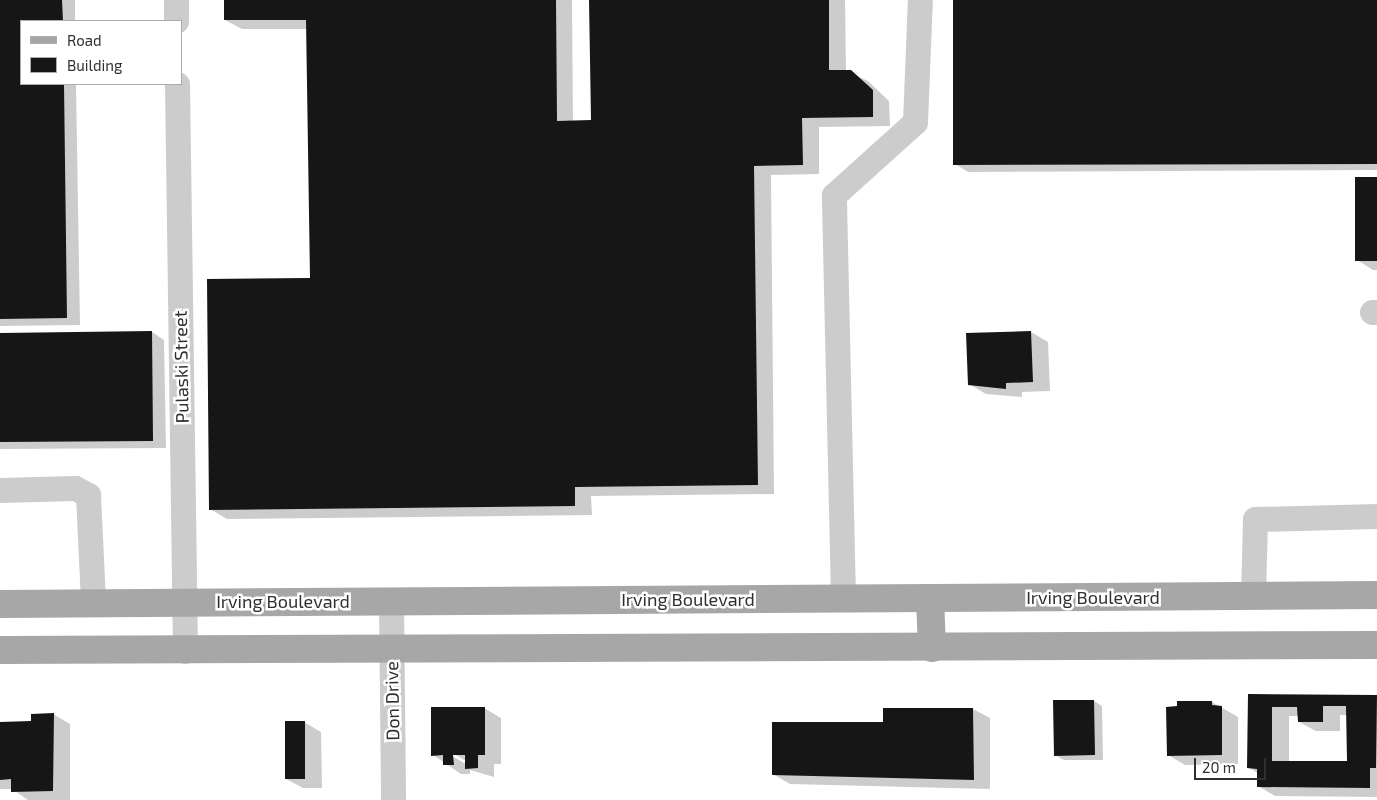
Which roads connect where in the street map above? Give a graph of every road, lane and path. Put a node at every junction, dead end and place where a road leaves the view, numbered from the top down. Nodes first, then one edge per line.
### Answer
1 (176, 0) edge
2 (920, 0) edge
3 (176, 20) edge
4 (177, 85) edge
5 (0, 490) edge
6 (1377, 516) edge
7 (1377, 595) edge
8 (1252, 596) junction
9 (843, 598) junction
10 (930, 598) junction
11 (184, 601) junction
12 (391, 601) junction
13 (93, 603) junction
14 (0, 604) edge
15 (1377, 645) edge
16 (932, 648) junction
17 (391, 649) junction
18 (0, 650) edge
19 (185, 651) junction
20 (393, 800) edge

1 - 3 street
2 - 9 street
4 - 11 street, Pulaski Street
5 - 13 street
6 - 8 street
7 - 8 main road, Irving Boulevard
8 - 10 main road, Irving Boulevard
9 - 10 main road, Irving Boulevard
9 - 12 main road, Irving Boulevard
10 - 16 main road
11 - 12 main road, Irving Boulevard
11 - 13 main road, Irving Boulevard
11 - 19 street, Pulaski Street
12 - 17 street, Don Drive
13 - 14 main road, Irving Boulevard
15 - 16 main road
16 - 17 main road
17 - 19 main road
17 - 20 street, Don Drive
18 - 19 main road

